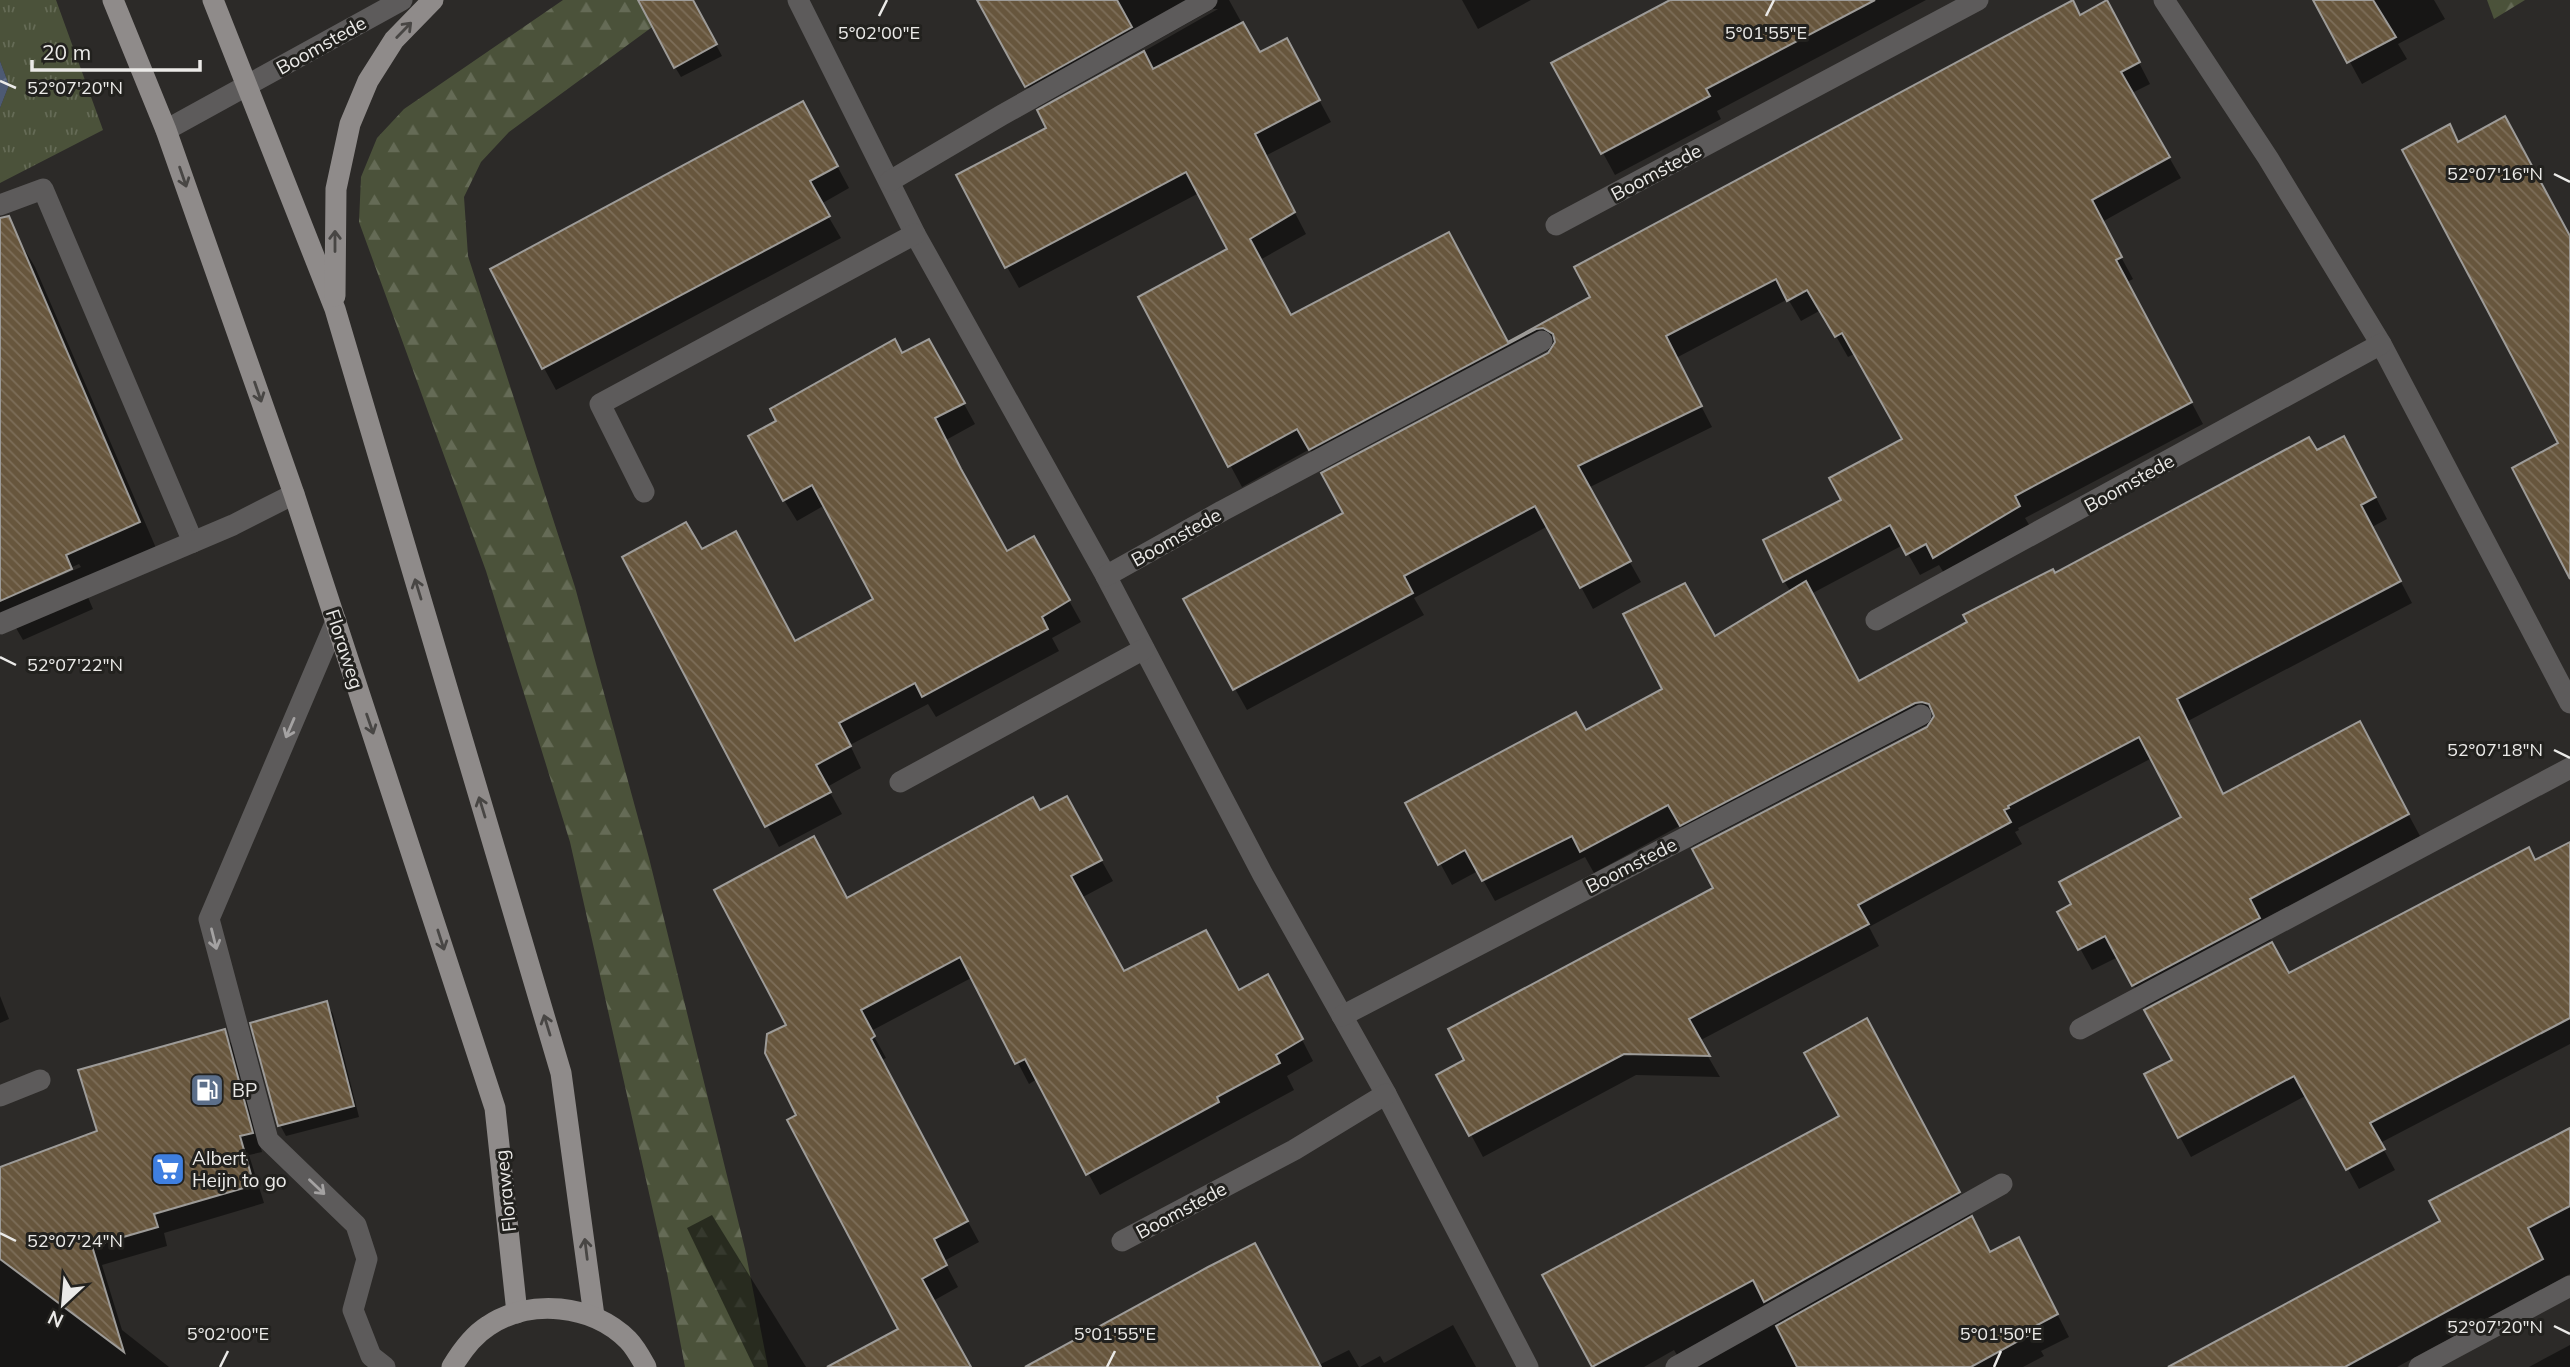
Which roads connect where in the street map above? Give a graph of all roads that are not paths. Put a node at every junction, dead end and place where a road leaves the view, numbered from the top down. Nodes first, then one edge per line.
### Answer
1 (113, 0) edge
2 (213, 0) edge
3 (402, 0) edge
4 (433, 0) edge
5 (798, 0) edge
6 (1207, 0) edge
7 (1978, 0) edge
8 (2164, 0) edge
9 (248, 85) junction
10 (166, 130) junction
11 (890, 181) junction
12 (0, 205) edge
13 (1556, 225) dead end
14 (915, 234) junction
15 (335, 309) junction
16 (1542, 341) dead end
17 (2381, 344) junction
18 (644, 492) dead end
19 (294, 494) junction
20 (193, 542) junction
21 (1106, 576) junction
22 (1876, 620) dead end
23 (335, 621) junction
24 (0, 624) edge
25 (1144, 649) junction
26 (2570, 703) edge
27 (1922, 715) dead end
28 (2570, 768) edge
29 (900, 782) dead end
30 (1342, 1016) junction
31 (2080, 1028) dead end
32 (40, 1080) dead end
33 (1386, 1094) junction
34 (0, 1096) edge
35 (2002, 1184) dead end
36 (1122, 1241) dead end
37 (2570, 1286) edge
38 (517, 1313) junction
39 (594, 1316) junction
40 (386, 1367) edge
41 (453, 1367) edge
42 (646, 1367) edge
43 (1528, 1367) edge
44 (1676, 1367) edge
45 (2419, 1367) edge

1 - 10 main road, Floraweg
2 - 9 main road
3 - 9 street, Boomstede
15 -> 4 main road
5 - 11 street
6 - 11 street
7 - 13 street, Boomstede
8 - 17 street
9 - 10 street, Boomstede
9 - 15 main road
10 -> 19 main road, Floraweg
11 - 14 street
12 - 20 street
14 - 18 street
14 - 21 street
39 -> 15 main road
16 - 21 street, Boomstede
17 - 22 street, Boomstede
17 - 26 street
19 - 20 street
19 - 23 main road, Floraweg
20 - 24 street
21 - 25 street
23 -> 38 main road, Floraweg
23 -> 40 street
25 - 29 street
25 - 30 street
27 - 30 street, Boomstede
28 - 31 street
30 - 33 street
32 - 34 street
33 - 36 street, Boomstede
33 - 43 street
35 - 44 street
37 - 45 street
38 - 39 main road
38 - 41 main road
39 - 42 main road

